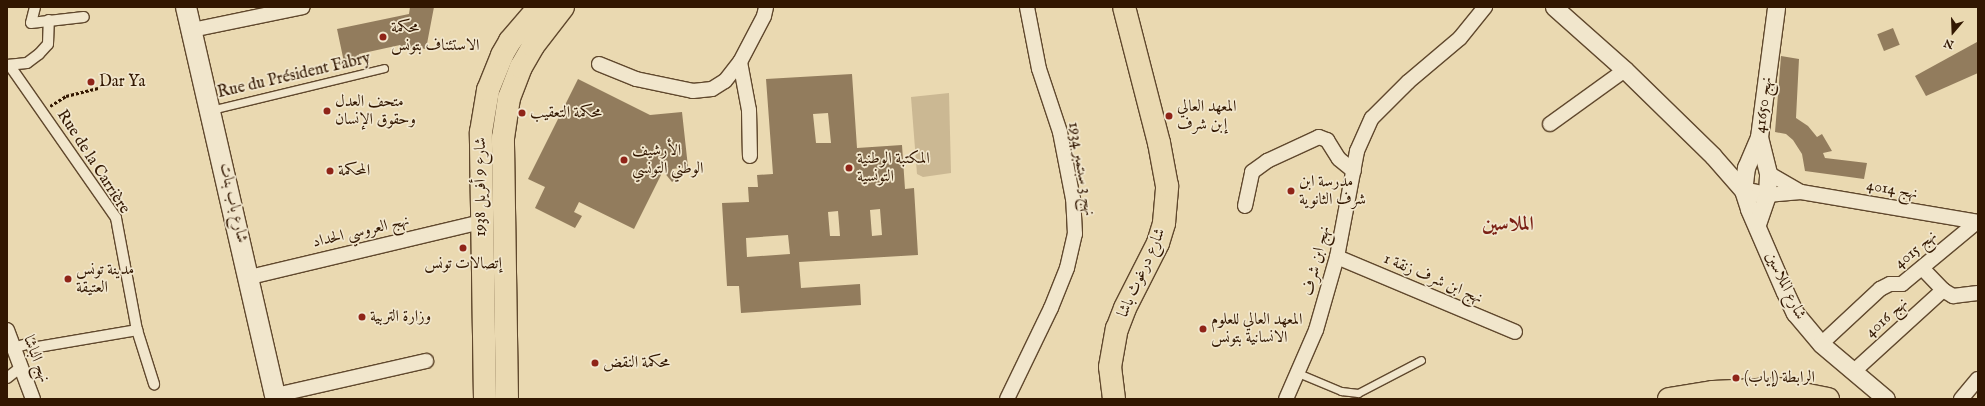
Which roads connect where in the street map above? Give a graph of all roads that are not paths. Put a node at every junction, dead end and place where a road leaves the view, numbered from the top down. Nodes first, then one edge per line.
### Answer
1 (35, 7) edge
2 (186, 7) edge
3 (303, 7) edge
4 (539, 7) edge
5 (563, 7) edge
6 (766, 7) edge
7 (1026, 7) edge
8 (1124, 7) edge
9 (1485, 7) edge
10 (1554, 7) edge
11 (1776, 7) edge
12 (267, 11) edge
13 (84, 17) dead end
14 (49, 20) junction
15 (192, 30) junction
16 (740, 62) junction
17 (599, 64) dead end
18 (8, 66) edge
19 (384, 68) dead end
20 (1625, 70) junction
21 (211, 110) junction
22 (1550, 124) dead end
23 (1759, 137) junction
24 (750, 156) dead end
25 (1713, 156) junction
26 (1746, 167) junction
27 (1354, 171) junction
28 (1768, 173) junction
29 (1743, 190) junction
30 (1801, 192) junction
31 (1767, 195) junction
32 (1245, 206) dead end
33 (481, 222) junction
34 (1978, 222) edge
35 (1757, 224) junction
36 (1338, 257) junction
37 (1922, 268) junction
38 (250, 276) junction
39 (1943, 290) junction
40 (1978, 293) edge
41 (7, 330) edge
42 (137, 330) junction
43 (1515, 332) dead end
44 (1821, 344) junction
45 (13, 348) junction
46 (1422, 360) dead end
47 (426, 361) dead end
48 (20, 368) junction
49 (1854, 372) junction
50 (1298, 373) junction
51 (7, 378) edge
52 (1978, 379) edge
53 (154, 384) dead end
54 (1743, 391) junction
55 (484, 394) edge
56 (276, 397) edge
57 (33, 399) edge
58 (508, 399) edge
59 (1007, 399) edge
60 (1114, 399) edge
61 (1286, 399) edge
62 (1669, 399) edge
63 (1773, 399) edge
64 (1828, 399) edge
65 (1886, 399) edge
66 (1961, 399) edge

1 - 14 street
2 - 15 main road, شارع باب بنات
3 - 12 street
4 - 33 main road, شارع 9 أفريل 1938
5 - 58 main road, شارع 9 أفريل 1938
6 - 16 street
7 - 59 street, نهج 3 سبتمبر 1934
8 - 60 main road, شارع درغوث باشا
9 - 27 street, نهج ابن شرف
10 - 20 street, شارع الملاسين
11 - 23 street, نهج 41650
12 - 15 street
13 - 14 street
14 - 18 street
15 - 21 main road, شارع باب بنات
16 - 17 street
16 - 24 street
18 - 42 street, Rue de la Carrière
19 - 21 lane, Rue du Président Fabry
20 - 22 street
20 - 25 street, شارع الملاسين
21 - 38 main road, شارع باب بنات
23 - 26 street, شارع الملاسين
23 - 28 street, نهج 41650
25 - 26 street, شارع الملاسين
25 - 29 street, شارع الملاسين
26 - 28 street, شارع الملاسين
26 - 29 street, شارع الملاسين
27 - 32 street
27 - 36 street, نهج ابن شرف
28 - 30 street, نهج 4014
28 - 31 street, نهج 41650
29 - 31 street
29 - 35 street, شارع الملاسين
30 - 31 street, نهج 4014
30 - 34 street, نهج 4014
31 - 35 street, نهج 41650
33 - 38 street, نهج العروسي الحداد
33 - 55 main road, شارع 9 أفريل 1938
34 - 37 street, نهج 4015
35 - 44 street, شارع الملاسين
36 - 43 street, نهج ابن شرف زنقة 1
36 - 50 street, نهج ابن شرف
37 - 39 street
37 - 44 street, نهج 4015
38 - 56 main road, شارع باب بنات
39 - 40 street
39 - 49 street, نهج 4016
41 - 45 street, نهج الباشا
42 - 45 street
42 - 53 street, Rue de la Carrière
44 - 49 street, شارع الملاسين
45 - 48 street, نهج الباشا
46 - 50 lane
47 - 56 street
48 - 51 street
48 - 57 street, نهج الباشا
49 - 65 street, شارع الملاسين
50 - 61 street, نهج ابن شرف
52 - 66 street
54 - 62 main road
54 - 63 main road
54 - 64 main road

